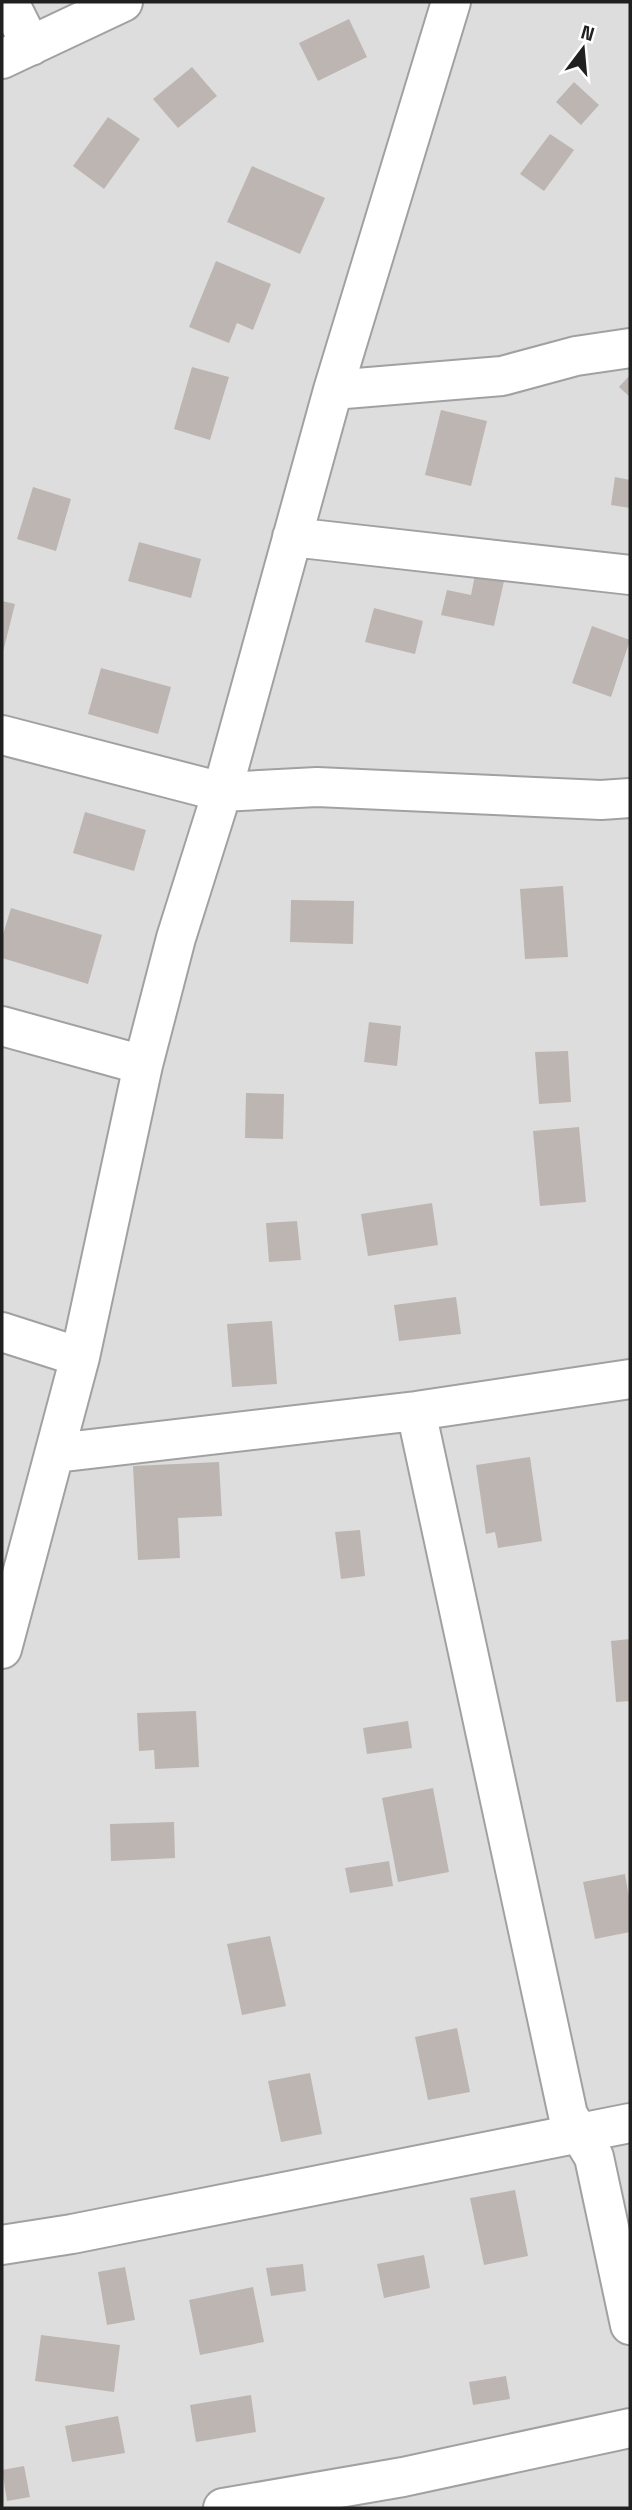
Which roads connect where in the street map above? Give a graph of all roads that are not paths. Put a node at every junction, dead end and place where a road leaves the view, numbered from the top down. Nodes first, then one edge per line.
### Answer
1 (9, 2) edge
2 (123, 2) edge
3 (452, 2) edge
4 (16, 52) edge
5 (630, 348) edge
6 (333, 390) junction
7 (292, 537) junction
8 (630, 575) edge
9 (2, 735) edge
10 (222, 793) junction
11 (630, 797) edge
12 (2, 1026) edge
13 (144, 1065) junction
14 (2, 1332) edge
15 (80, 1357) junction
16 (630, 1379) edge
17 (416, 1411) junction
18 (56, 1453) junction
19 (4, 1631) edge
20 (630, 2123) edge
21 (579, 2135) junction
22 (2, 2245) edge
23 (630, 2325) edge
24 (630, 2428) edge
25 (223, 2508) edge

1 - 4 street
2 - 4 street
3 - 6 street
5 - 6 street
6 - 7 street
7 - 8 street
7 - 10 street
9 - 10 street
10 - 11 street
10 - 13 street
12 - 13 street
13 - 15 street
14 - 15 street
15 - 18 street
16 - 17 street
17 - 18 street
17 - 21 street
18 - 19 street
20 - 21 street
21 - 22 street
21 - 23 street
24 - 25 street

